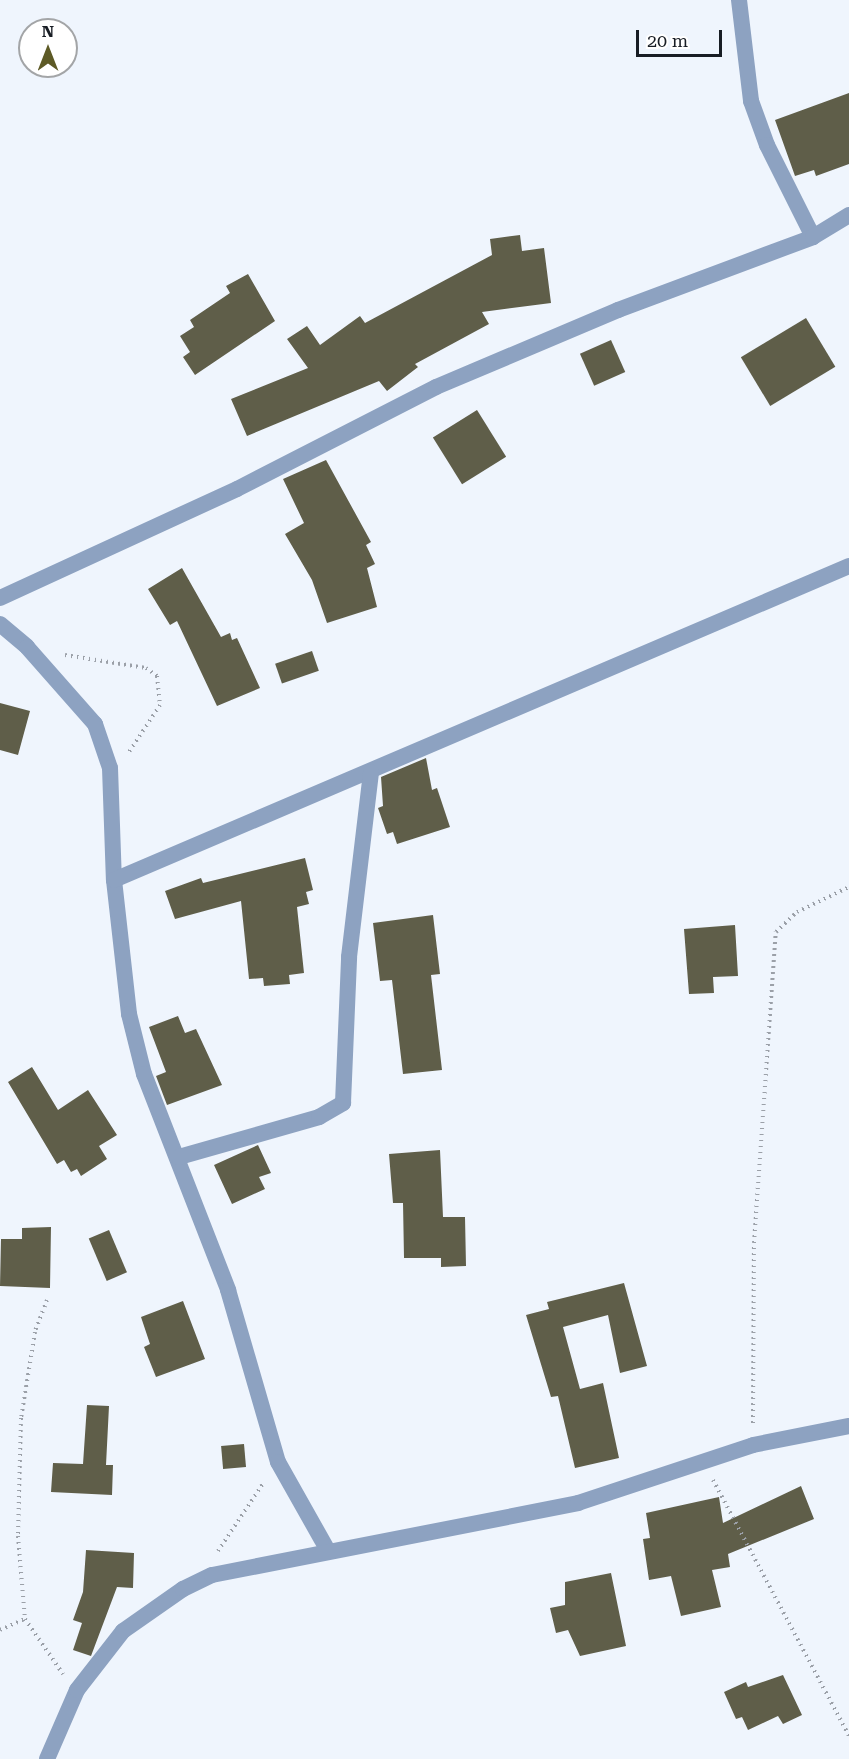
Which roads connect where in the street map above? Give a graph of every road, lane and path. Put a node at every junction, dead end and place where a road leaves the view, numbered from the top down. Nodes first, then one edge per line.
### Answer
1 (739, 0) edge
2 (849, 215) edge
3 (813, 237) junction
4 (849, 566) edge
5 (0, 598) edge
6 (0, 624) edge
7 (57, 652) dead end
8 (110, 768) junction
9 (371, 772) junction
10 (114, 880) junction
11 (849, 887) edge
12 (179, 1157) junction
13 (47, 1300) dead end
14 (849, 1426) edge
15 (753, 1445) junction
16 (278, 1462) junction
17 (704, 1464) junction
18 (327, 1549) junction
19 (212, 1575) junction
20 (25, 1619) junction
21 (0, 1630) edge
22 (77, 1690) junction
23 (849, 1736) edge
24 (47, 1759) edge

1 - 3 street
2 - 3 street
3 - 5 street
4 - 9 street
6 - 8 street
7 - 8 path
8 - 10 street
9 - 10 street
9 - 12 street
10 - 12 street
11 - 15 path
12 - 16 street
13 - 20 path
14 - 15 street
15 - 17 street
16 - 18 street
16 - 19 path
17 - 18 street
17 - 23 path
18 - 19 street
19 - 22 street
20 - 21 path
20 - 22 path
22 - 24 street

